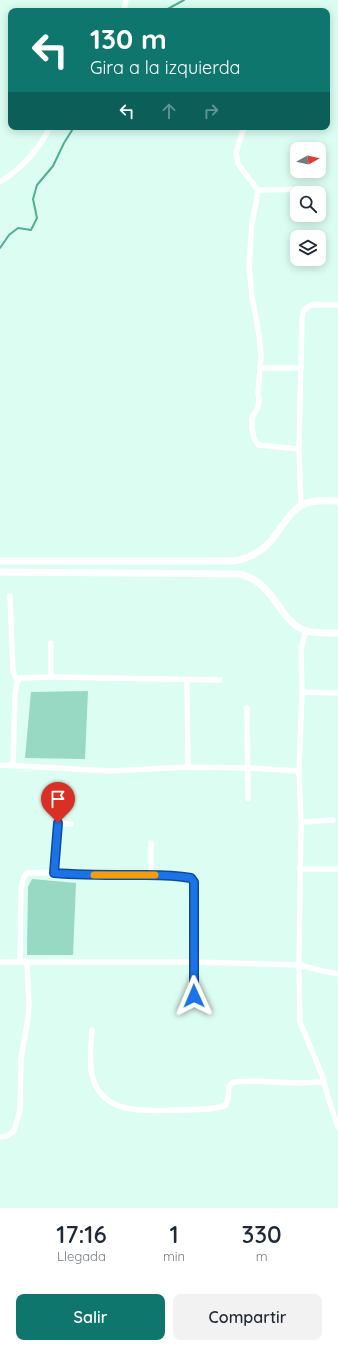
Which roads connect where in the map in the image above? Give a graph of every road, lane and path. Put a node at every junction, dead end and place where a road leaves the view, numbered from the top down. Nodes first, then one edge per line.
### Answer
1 (48, 130) edge
2 (243, 130) edge
3 (0, 182) edge
4 (290, 189) edge
5 (258, 190) junction
6 (338, 305) edge
7 (260, 368) junction
8 (301, 368) junction
9 (299, 449) junction
10 (338, 501) edge
11 (301, 506) junction
12 (0, 561) edge
13 (0, 572) edge
14 (10, 596) dead end
15 (306, 631) junction
16 (338, 633) edge
17 (51, 643) dead end
18 (51, 677) junction
19 (187, 679) junction
20 (18, 680) junction
21 (220, 680) dead end
22 (302, 692) junction
23 (338, 693) edge
24 (247, 708) dead end
25 (0, 765) edge
26 (13, 765) junction
27 (188, 767) junction
28 (248, 768) junction
29 (299, 771) junction
30 (248, 799) dead end
31 (333, 820) dead end
32 (301, 822) junction
33 (71, 824) dead end
34 (151, 843) dead end
35 (300, 869) junction
36 (338, 869) edge
37 (54, 873) junction
38 (160, 875) junction
39 (20, 961) junction
40 (27, 961) junction
41 (0, 962) edge
42 (194, 962) junction
43 (299, 964) junction
44 (338, 974) edge
45 (194, 996) dead end
46 (92, 1030) dead end
47 (324, 1082) junction
48 (338, 1127) edge
49 (0, 1137) edge

1 - 3 street
2 - 5 street
4 - 5 street
5 - 7 street
6 - 8 street
7 - 8 street
7 - 9 street
8 - 9 street
9 - 11 street
10 - 11 street
11 - 12 street
13 - 15 street
14 - 20 street
15 - 16 street
15 - 22 street
17 - 18 street
18 - 19 street
18 - 20 street
19 - 21 street
19 - 27 street
20 - 26 street
22 - 23 street
22 - 29 street
24 - 28 street
25 - 26 street
26 - 27 street
27 - 28 street
28 - 29 street
28 - 30 street
29 - 32 street
31 - 32 street
32 - 35 street
33 - 37 street
34 - 38 street
35 - 36 street
35 - 43 street
37 - 38 street
37 - 39 street
38 - 42 street
39 - 40 street
39 - 41 street
40 - 42 street
40 - 49 street
42 - 43 street
42 - 45 street
43 - 44 street
43 - 47 street
46 - 47 street
47 - 48 street

